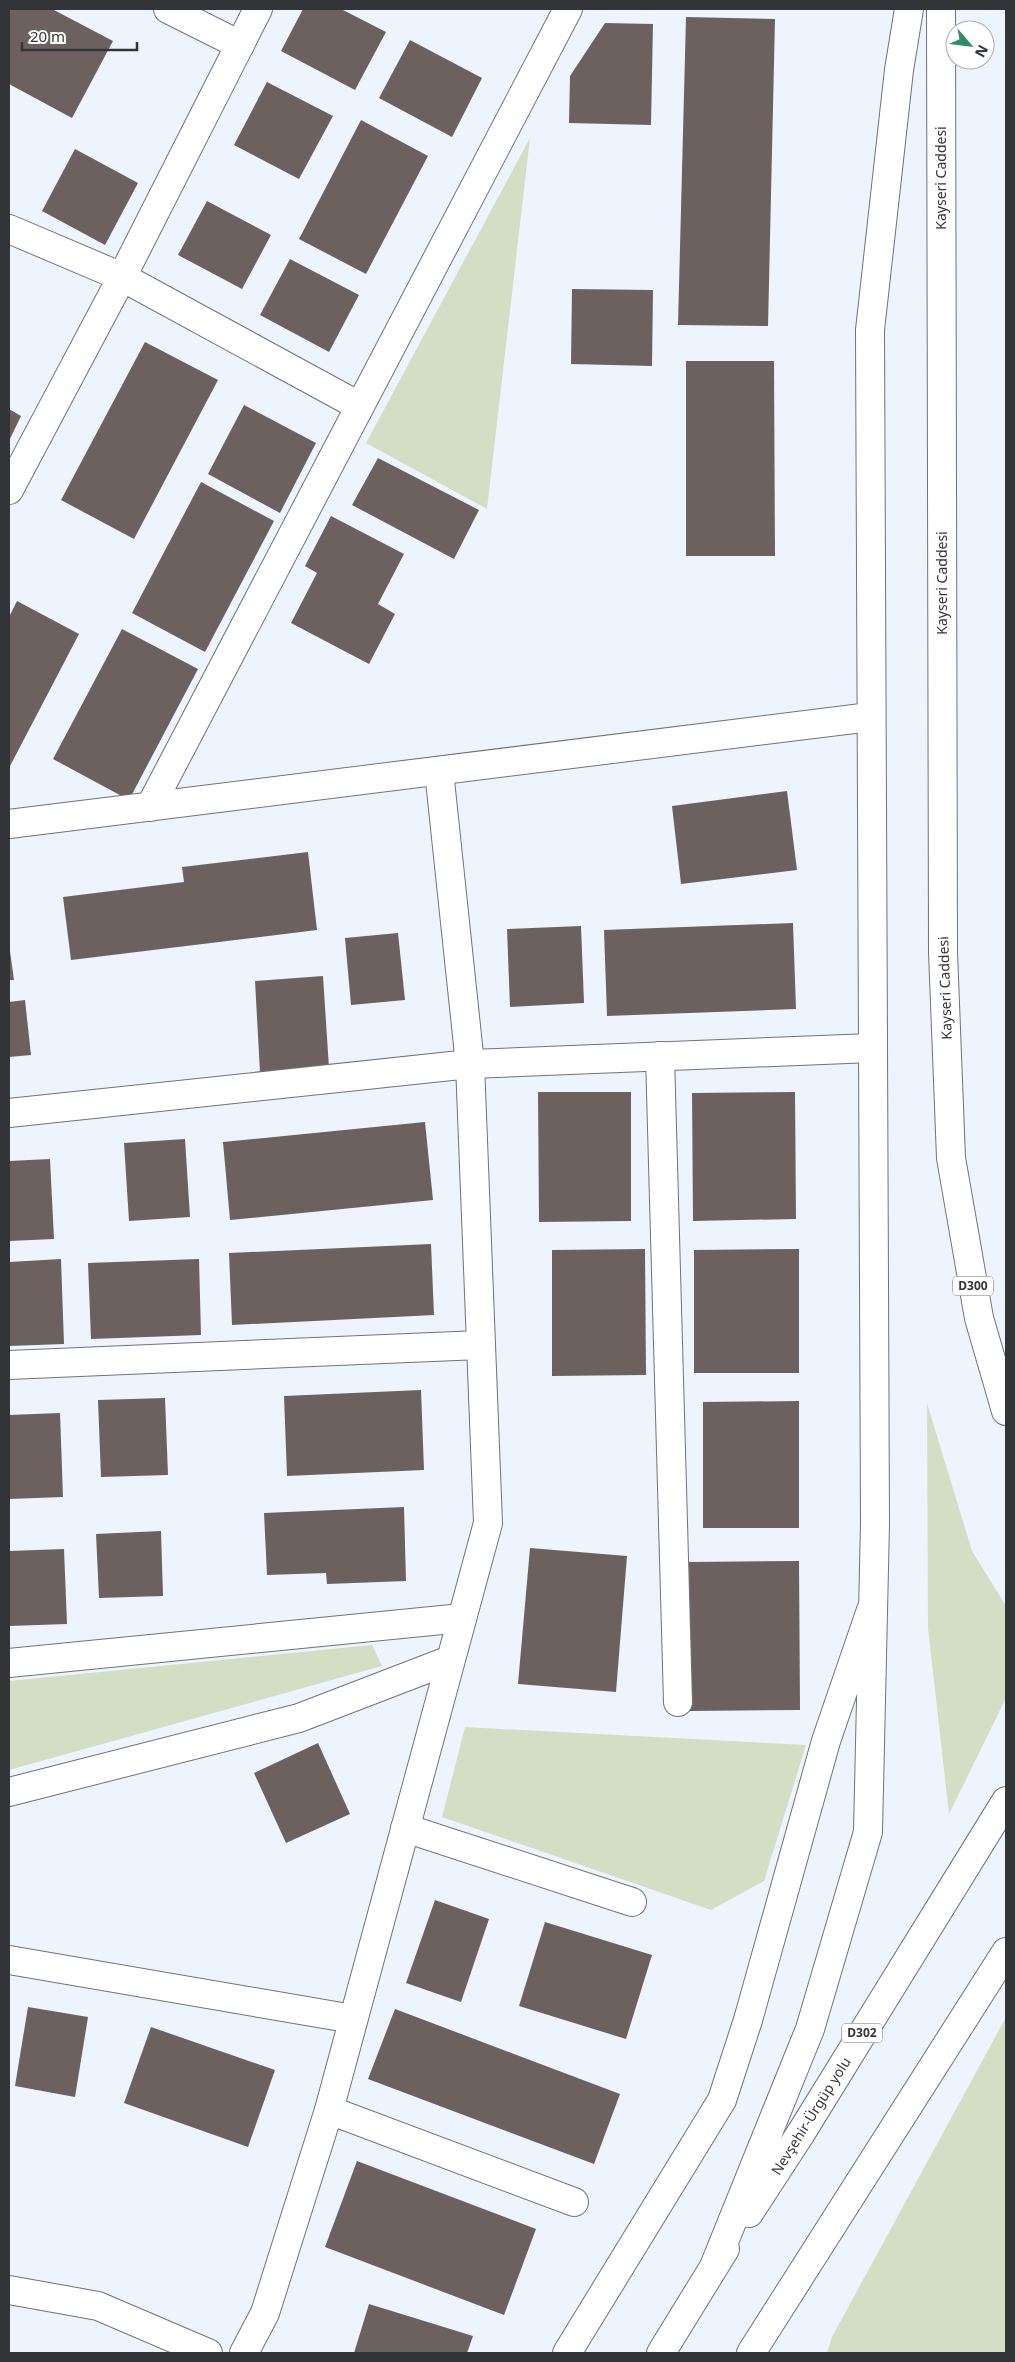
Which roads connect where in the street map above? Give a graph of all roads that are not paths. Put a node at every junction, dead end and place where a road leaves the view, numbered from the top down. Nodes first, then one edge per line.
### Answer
1 (168, 9) edge
2 (258, 9) edge
3 (568, 9) edge
4 (909, 9) edge
5 (941, 9) edge
6 (240, 45) junction
7 (9, 229) edge
8 (122, 276) junction
9 (360, 406) junction
10 (9, 490) edge
11 (870, 717) junction
12 (439, 771) junction
13 (150, 807) junction
14 (9, 824) edge
15 (872, 1048) junction
16 (660, 1056) junction
17 (470, 1064) junction
18 (9, 1113) edge
19 (480, 1344) junction
20 (9, 1365) edge
21 (1006, 1411) edge
22 (873, 1602) junction
23 (462, 1618) junction
24 (450, 1660) junction
25 (9, 1663) edge
26 (678, 1702) dead end
27 (9, 1792) edge
28 (1006, 1801) edge
29 (405, 1828) junction
30 (632, 1902) dead end
31 (1006, 1952) edge
32 (9, 1960) edge
33 (353, 2019) junction
34 (329, 2110) junction
35 (574, 2202) dead end
36 (715, 2264) junction
37 (9, 2290) edge
38 (208, 2353) edge
39 (244, 2353) edge
40 (567, 2353) edge
41 (661, 2353) edge
42 (751, 2353) edge

1 - 6 main road
2 - 6 main road
3 - 9 main road
4 - 11 main road
5 - 21 main road, Kayseri Caddesi / D300
6 - 8 main road
7 - 8 main road
8 - 9 main road
8 - 10 main road
9 - 13 main road
11 - 12 main road
11 - 15 main road
12 - 13 main road
12 - 17 main road
13 - 14 main road
15 - 16 main road
15 - 22 main road
16 - 17 main road
16 - 26 main road
17 - 18 main road
17 - 19 main road
19 - 20 main road
19 - 23 main road
22 - 36 main road
22 - 40 main road
23 - 24 main road
23 - 25 main road
24 - 27 main road
24 - 29 main road
28 - 36 main road, Nevşehir-Ürgüp yolu / D302
29 - 30 main road
29 - 33 main road
31 - 42 main road
32 - 33 main road
33 - 34 main road
34 - 35 main road
34 - 39 main road
36 - 41 main road, Nevşehir-Ürgüp yolu / D302
37 - 38 main road

